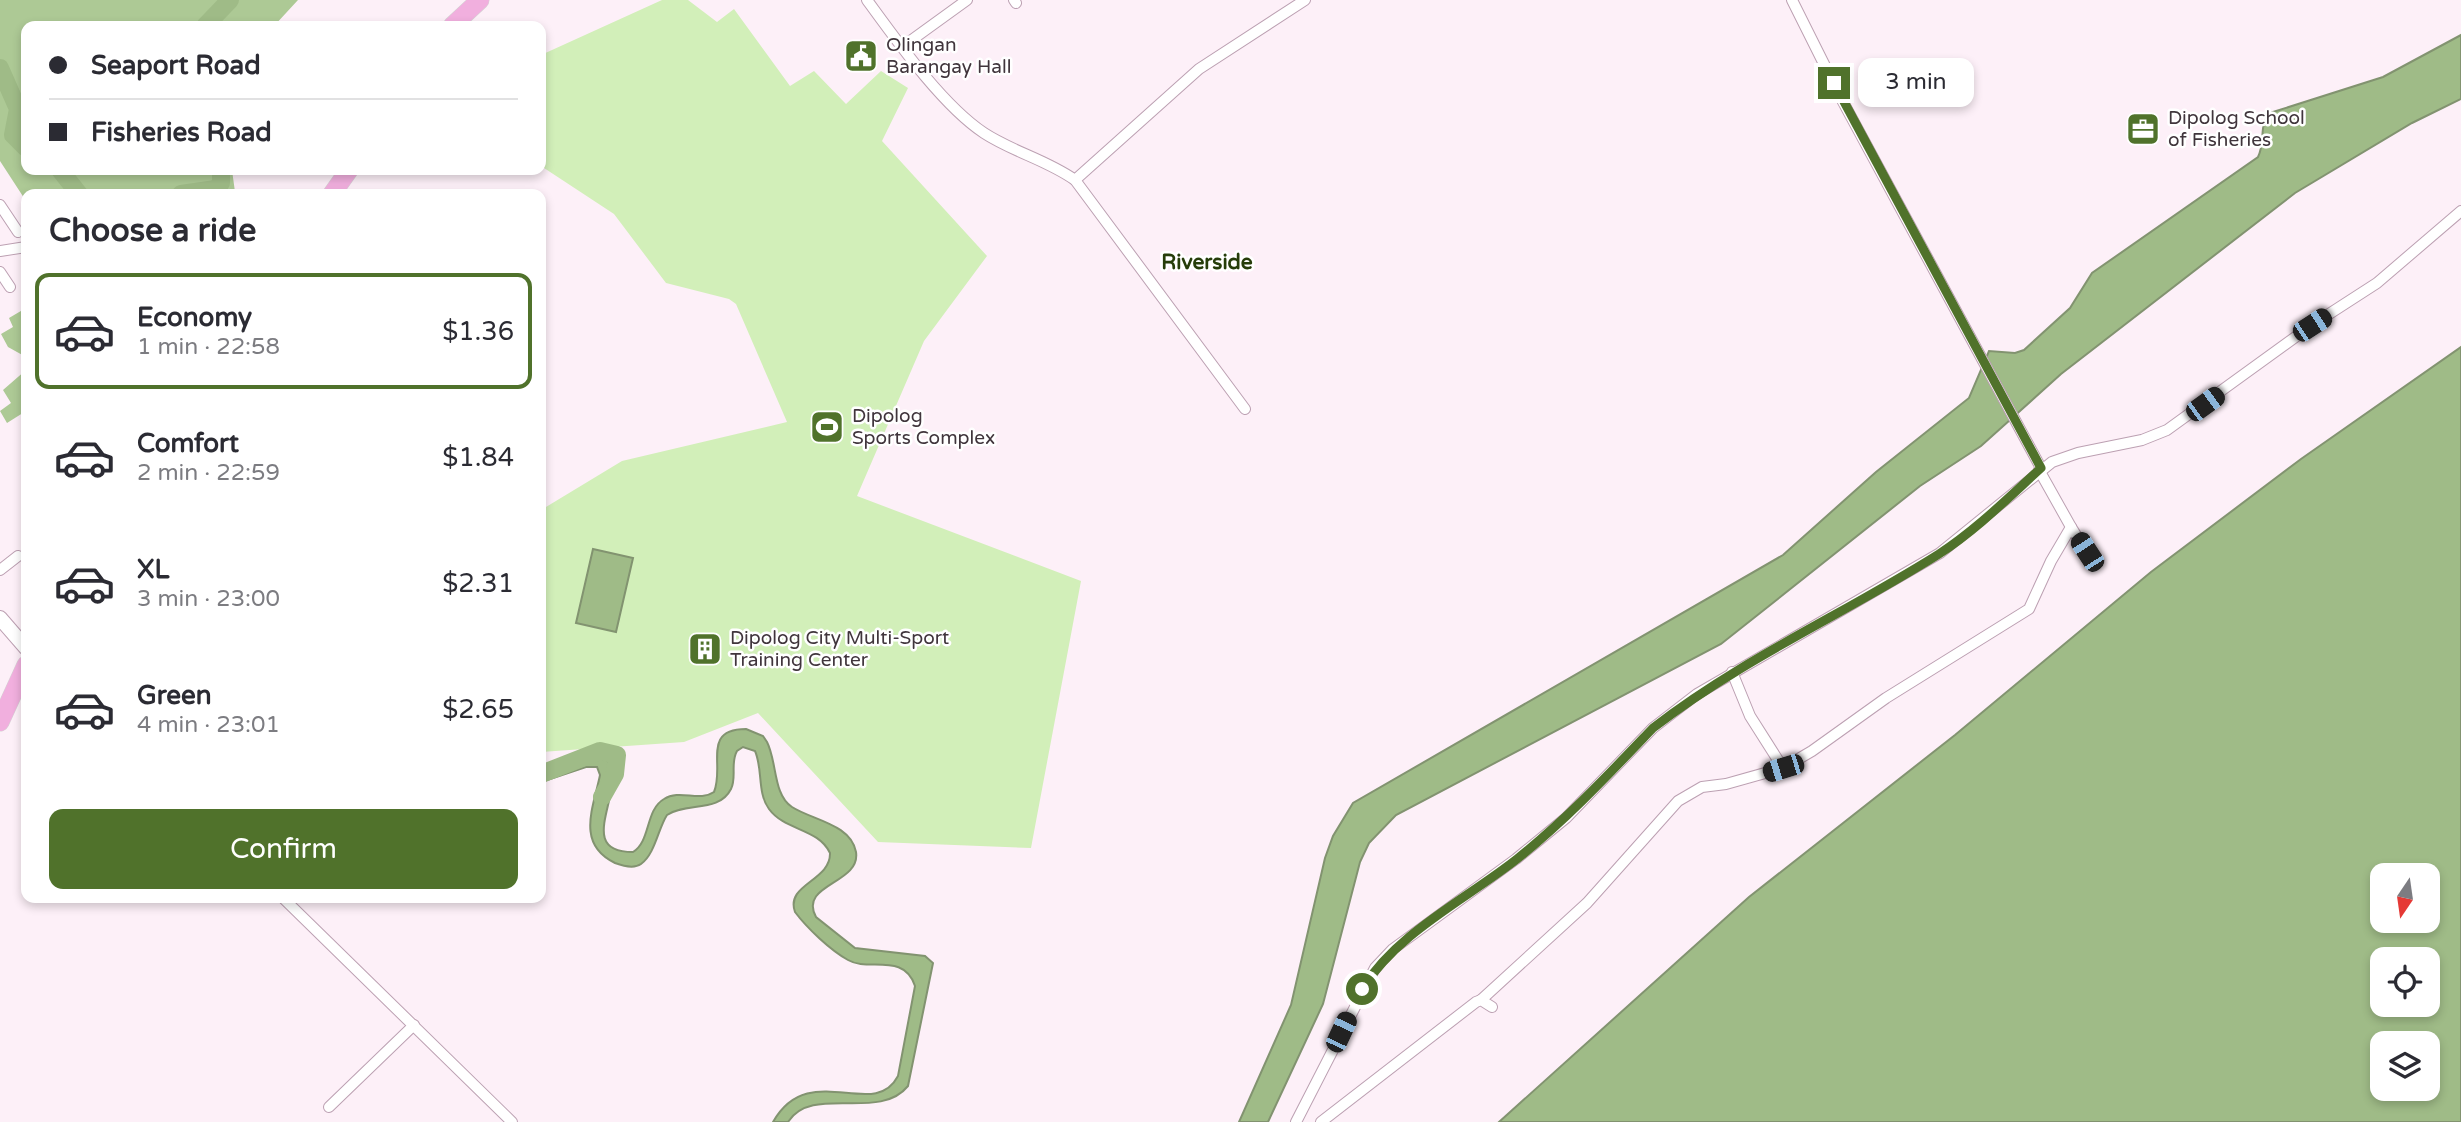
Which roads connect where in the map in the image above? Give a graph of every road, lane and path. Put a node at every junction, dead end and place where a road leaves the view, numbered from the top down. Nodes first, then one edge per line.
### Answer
1 (480, 0) edge
2 (867, 0) edge
3 (967, 0) edge
4 (1305, 0) edge
5 (1792, 0) edge
6 (457, 21) edge
7 (902, 47) junction
8 (1075, 180) junction
9 (0, 205) edge
10 (2461, 211) edge
11 (18, 233) dead end
12 (21, 248) edge
13 (0, 251) edge
14 (0, 272) edge
15 (10, 287) dead end
16 (1245, 409) dead end
17 (2040, 469) junction
18 (2071, 527) junction
19 (2087, 552) dead end
20 (18, 556) dead end
21 (0, 570) edge
22 (0, 618) edge
23 (21, 642) edge
24 (1732, 672) junction
25 (21, 676) edge
26 (0, 722) edge
27 (1783, 768) junction
28 (288, 903) edge
29 (1481, 1000) junction
30 (1492, 1007) dead end
31 (414, 1025) junction
32 (329, 1107) dead end
33 (512, 1122) edge
34 (1296, 1122) edge
35 (1321, 1122) edge

1 - 6 main road
2 - 7 street
3 - 7 street
4 - 8 street
5 - 17 street
7 - 8 street
8 - 16 street
9 - 11 street
10 - 17 street
12 - 13 street
14 - 15 street
17 - 18 street
17 - 24 street
18 - 19 street
18 - 27 street
20 - 21 street
22 - 23 street
24 - 27 street
24 - 34 street
25 - 26 main road
27 - 29 street
28 - 31 street
29 - 30 street
29 - 35 street
31 - 32 street
31 - 33 street

